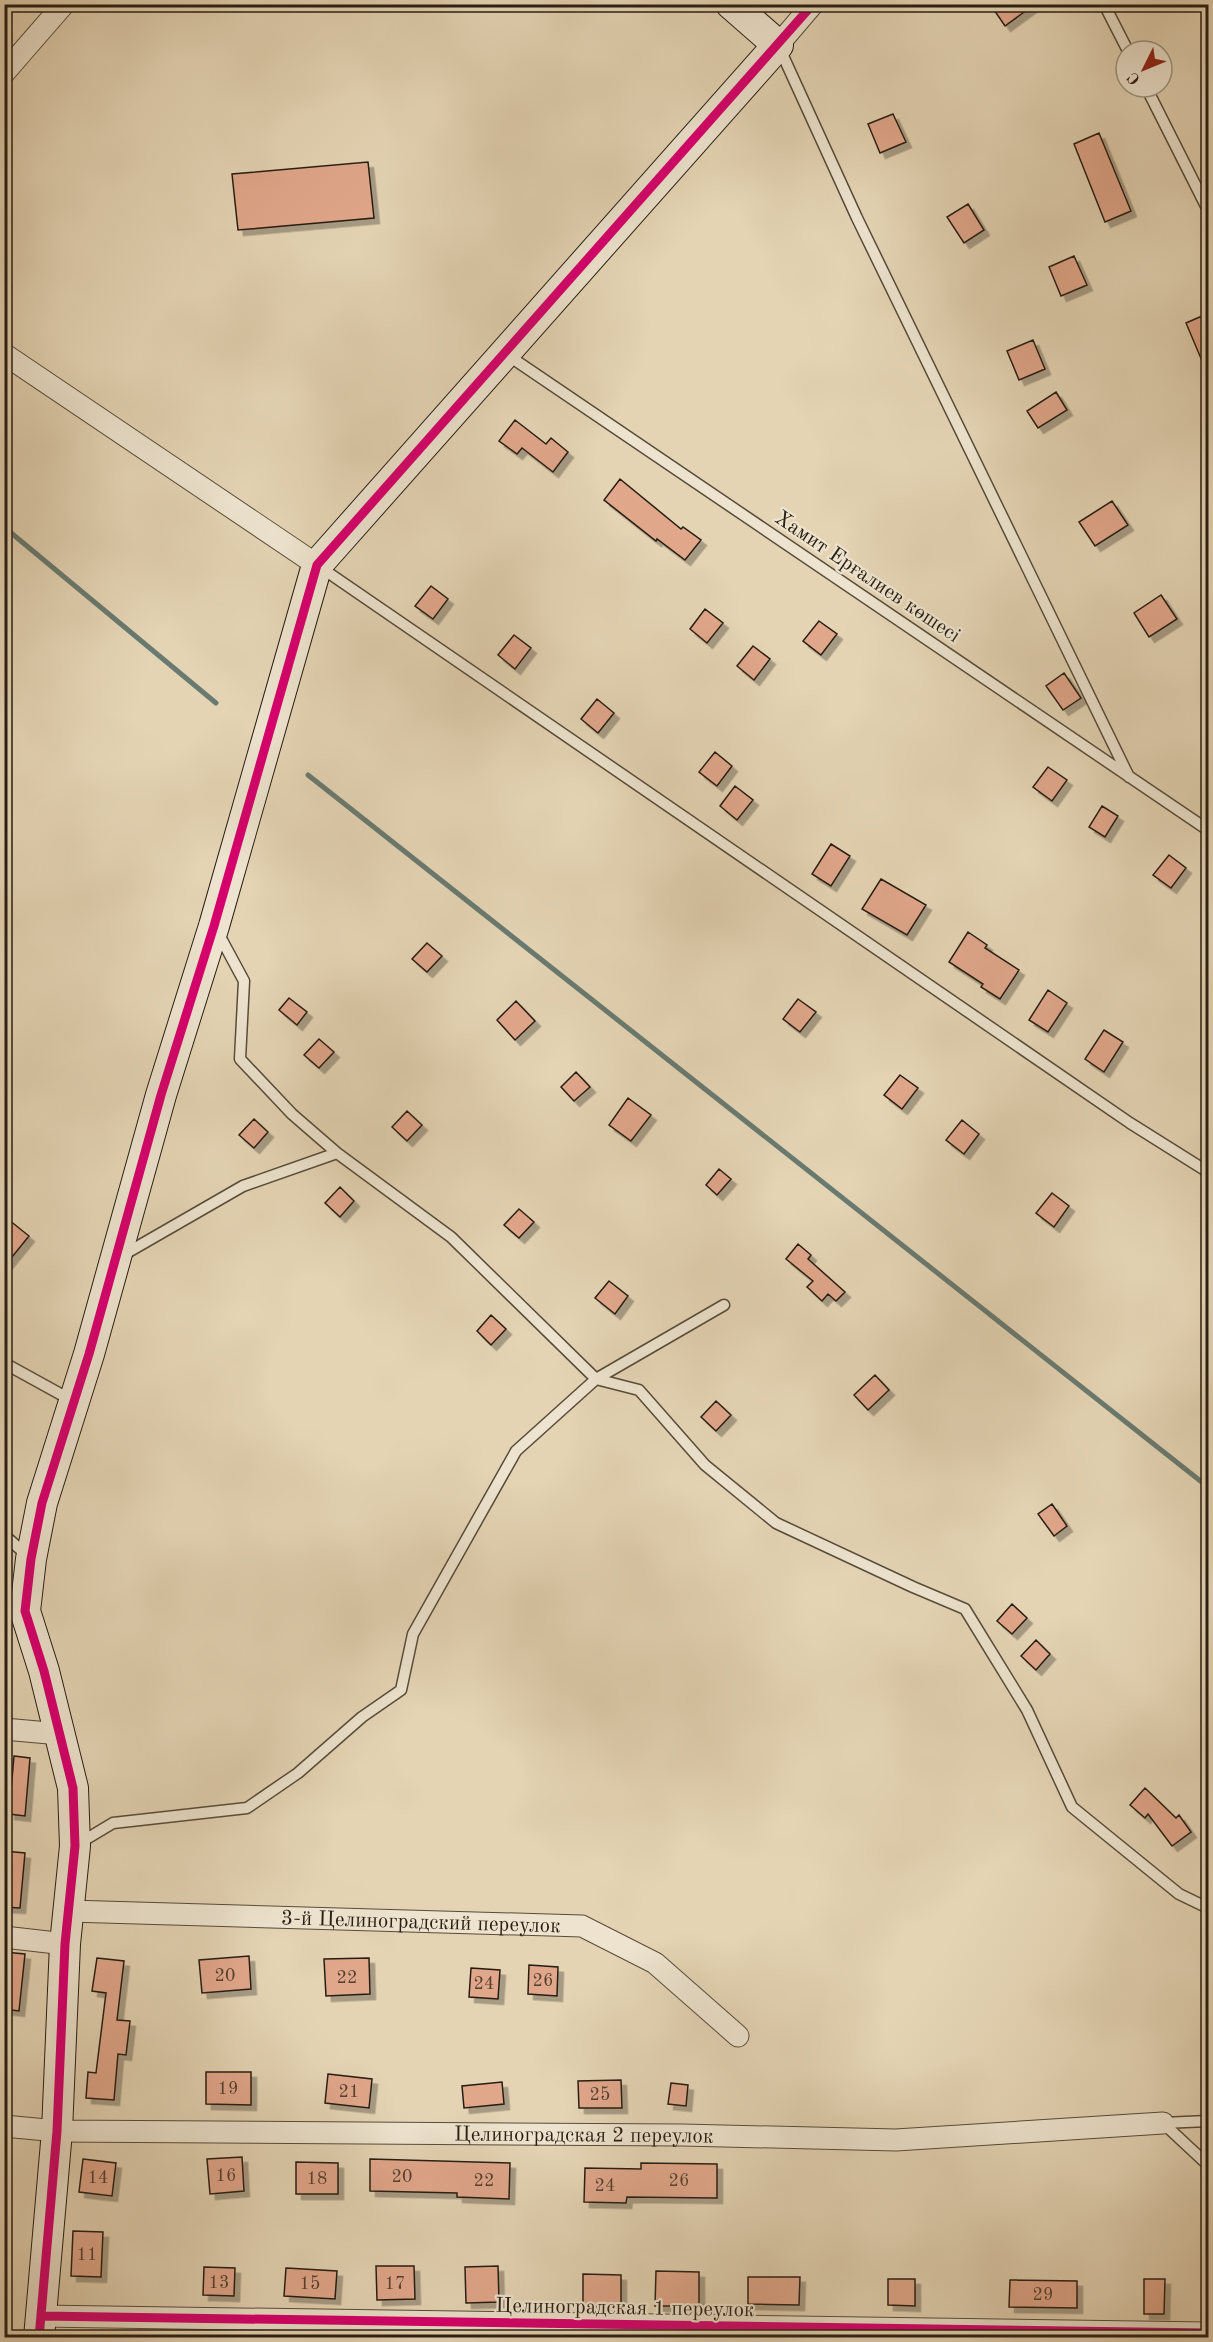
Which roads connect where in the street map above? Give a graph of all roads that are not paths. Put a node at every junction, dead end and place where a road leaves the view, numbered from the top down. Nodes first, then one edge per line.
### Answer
1 (64, 4) edge
2 (731, 4) edge
3 (813, 4) edge
4 (1104, 4) edge
5 (1122, 39) edge
6 (778, 45) junction
7 (4, 73) edge
8 (1152, 99) edge
9 (1209, 210) edge
10 (4, 354) edge
11 (506, 354) junction
12 (317, 565) junction
13 (1130, 777) junction
14 (1209, 830) edge
15 (214, 926) junction
16 (337, 1153) junction
17 (1209, 1173) edge
18 (115, 1260) junction
19 (724, 1305) dead end
20 (4, 1363) edge
21 (596, 1379) junction
22 (74, 1401) junction
23 (4, 1535) edge
24 (31, 1558) junction
25 (4, 1729) edge
26 (60, 1734) junction
27 (75, 1846) junction
28 (1209, 1908) edge
29 (69, 1911) junction
30 (4, 1937) edge
31 (65, 1944) junction
32 (738, 2036) dead end
33 (1209, 2121) edge
34 (1163, 2123) junction
35 (4, 2126) edge
36 (57, 2131) junction
37 (1209, 2165) edge
38 (40, 2327) edge
39 (1209, 2334) edge

1 - 7 street
2 - 6 street
3 - 6 street
4 - 5 lane
6 - 11 street
6 - 13 lane
8 - 9 lane
10 - 12 street
11 - 12 street
11 - 13 lane, Хамит Ерғалиев көшесі
12 - 15 street
12 - 17 lane
13 - 14 lane, Хамит Ерғалиев көшесі
15 - 16 lane
15 - 18 street
16 - 18 lane
16 - 21 lane
18 - 22 street
19 - 21 lane
20 - 22 lane
21 - 27 lane
21 - 28 lane
22 - 24 street
23 - 24 lane
24 - 26 street
25 - 26 street
26 - 27 street
27 - 29 street
29 - 31 street
29 - 32 street, 3-й Целиноградский переулок
30 - 31 street
31 - 36 street
33 - 34 lane
34 - 36 street, Целиноградская 2 переулок
34 - 37 lane
35 - 36 street, Целиноградская 2 переулок
36 - 38 street
38 - 39 street, Целиноградская 1 переулок

